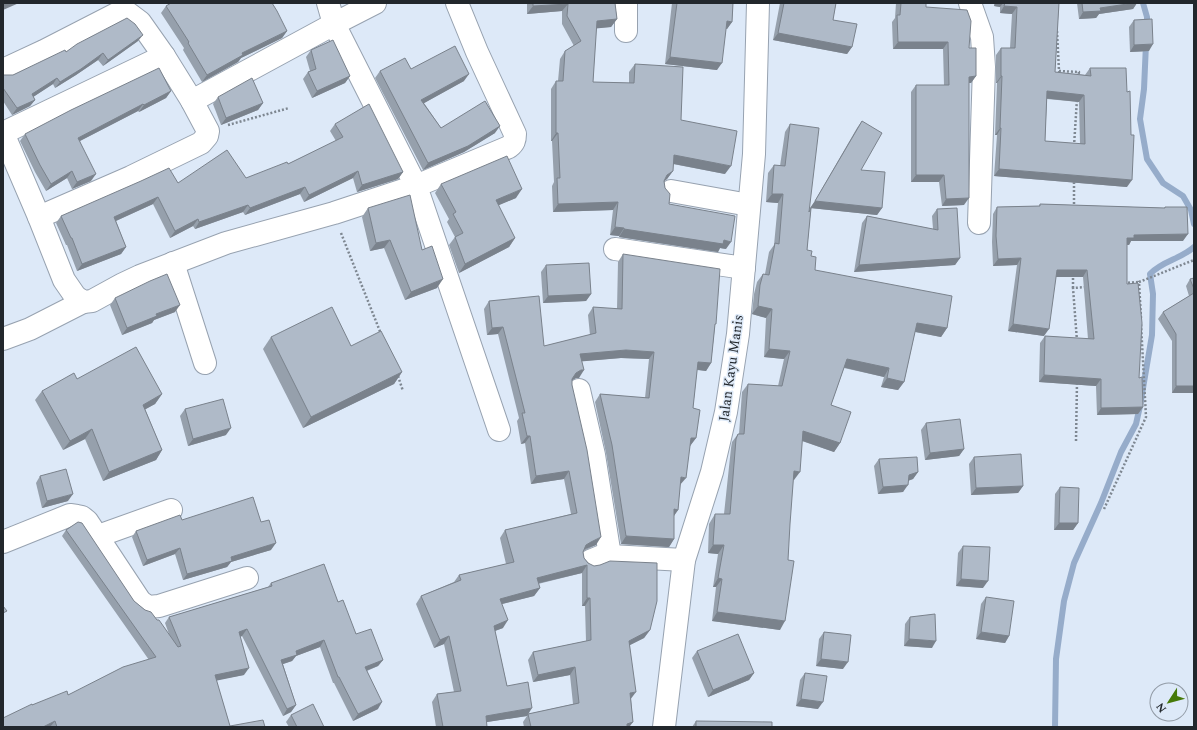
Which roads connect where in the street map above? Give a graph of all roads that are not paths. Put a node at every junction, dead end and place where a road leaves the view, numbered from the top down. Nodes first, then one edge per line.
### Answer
1 (328, 3) edge
2 (375, 3) edge
3 (458, 3) edge
4 (626, 3) edge
5 (758, 3) edge
6 (970, 3) edge
7 (334, 24) junction
8 (626, 31) dead end
9 (164, 56) junction
10 (3, 70) edge
11 (192, 101) junction
12 (3, 133) edge
13 (416, 186) junction
14 (671, 191) dead end
15 (749, 205) junction
16 (39, 217) junction
17 (979, 223) dead end
18 (615, 249) dead end
19 (173, 263) junction
20 (744, 268) junction
21 (82, 302) junction
22 (3, 339) edge
23 (205, 363) dead end
24 (579, 390) dead end
25 (499, 430) dead end
26 (171, 510) dead end
27 (98, 536) junction
28 (3, 542) edge
29 (684, 560) junction
30 (247, 578) dead end
31 (664, 727) edge

1 - 7 street
2 - 7 street
3 - 13 street
4 - 8 street
5 - 15 street, Jalan Kayu Manis
6 - 17 street
7 - 11 street
7 - 13 street
9 - 10 street
9 - 11 street
9 - 12 street
11 - 16 street
12 - 16 street
13 - 19 street
13 - 25 street
14 - 15 street
15 - 20 street, Jalan Kayu Manis
16 - 21 street
18 - 20 street
19 - 21 street
19 - 23 street
20 - 29 street, Jalan Kayu Manis
21 - 22 street
24 - 29 street
26 - 27 street
27 - 28 street
27 - 30 street
29 - 31 street, Jalan Kayu Manis

